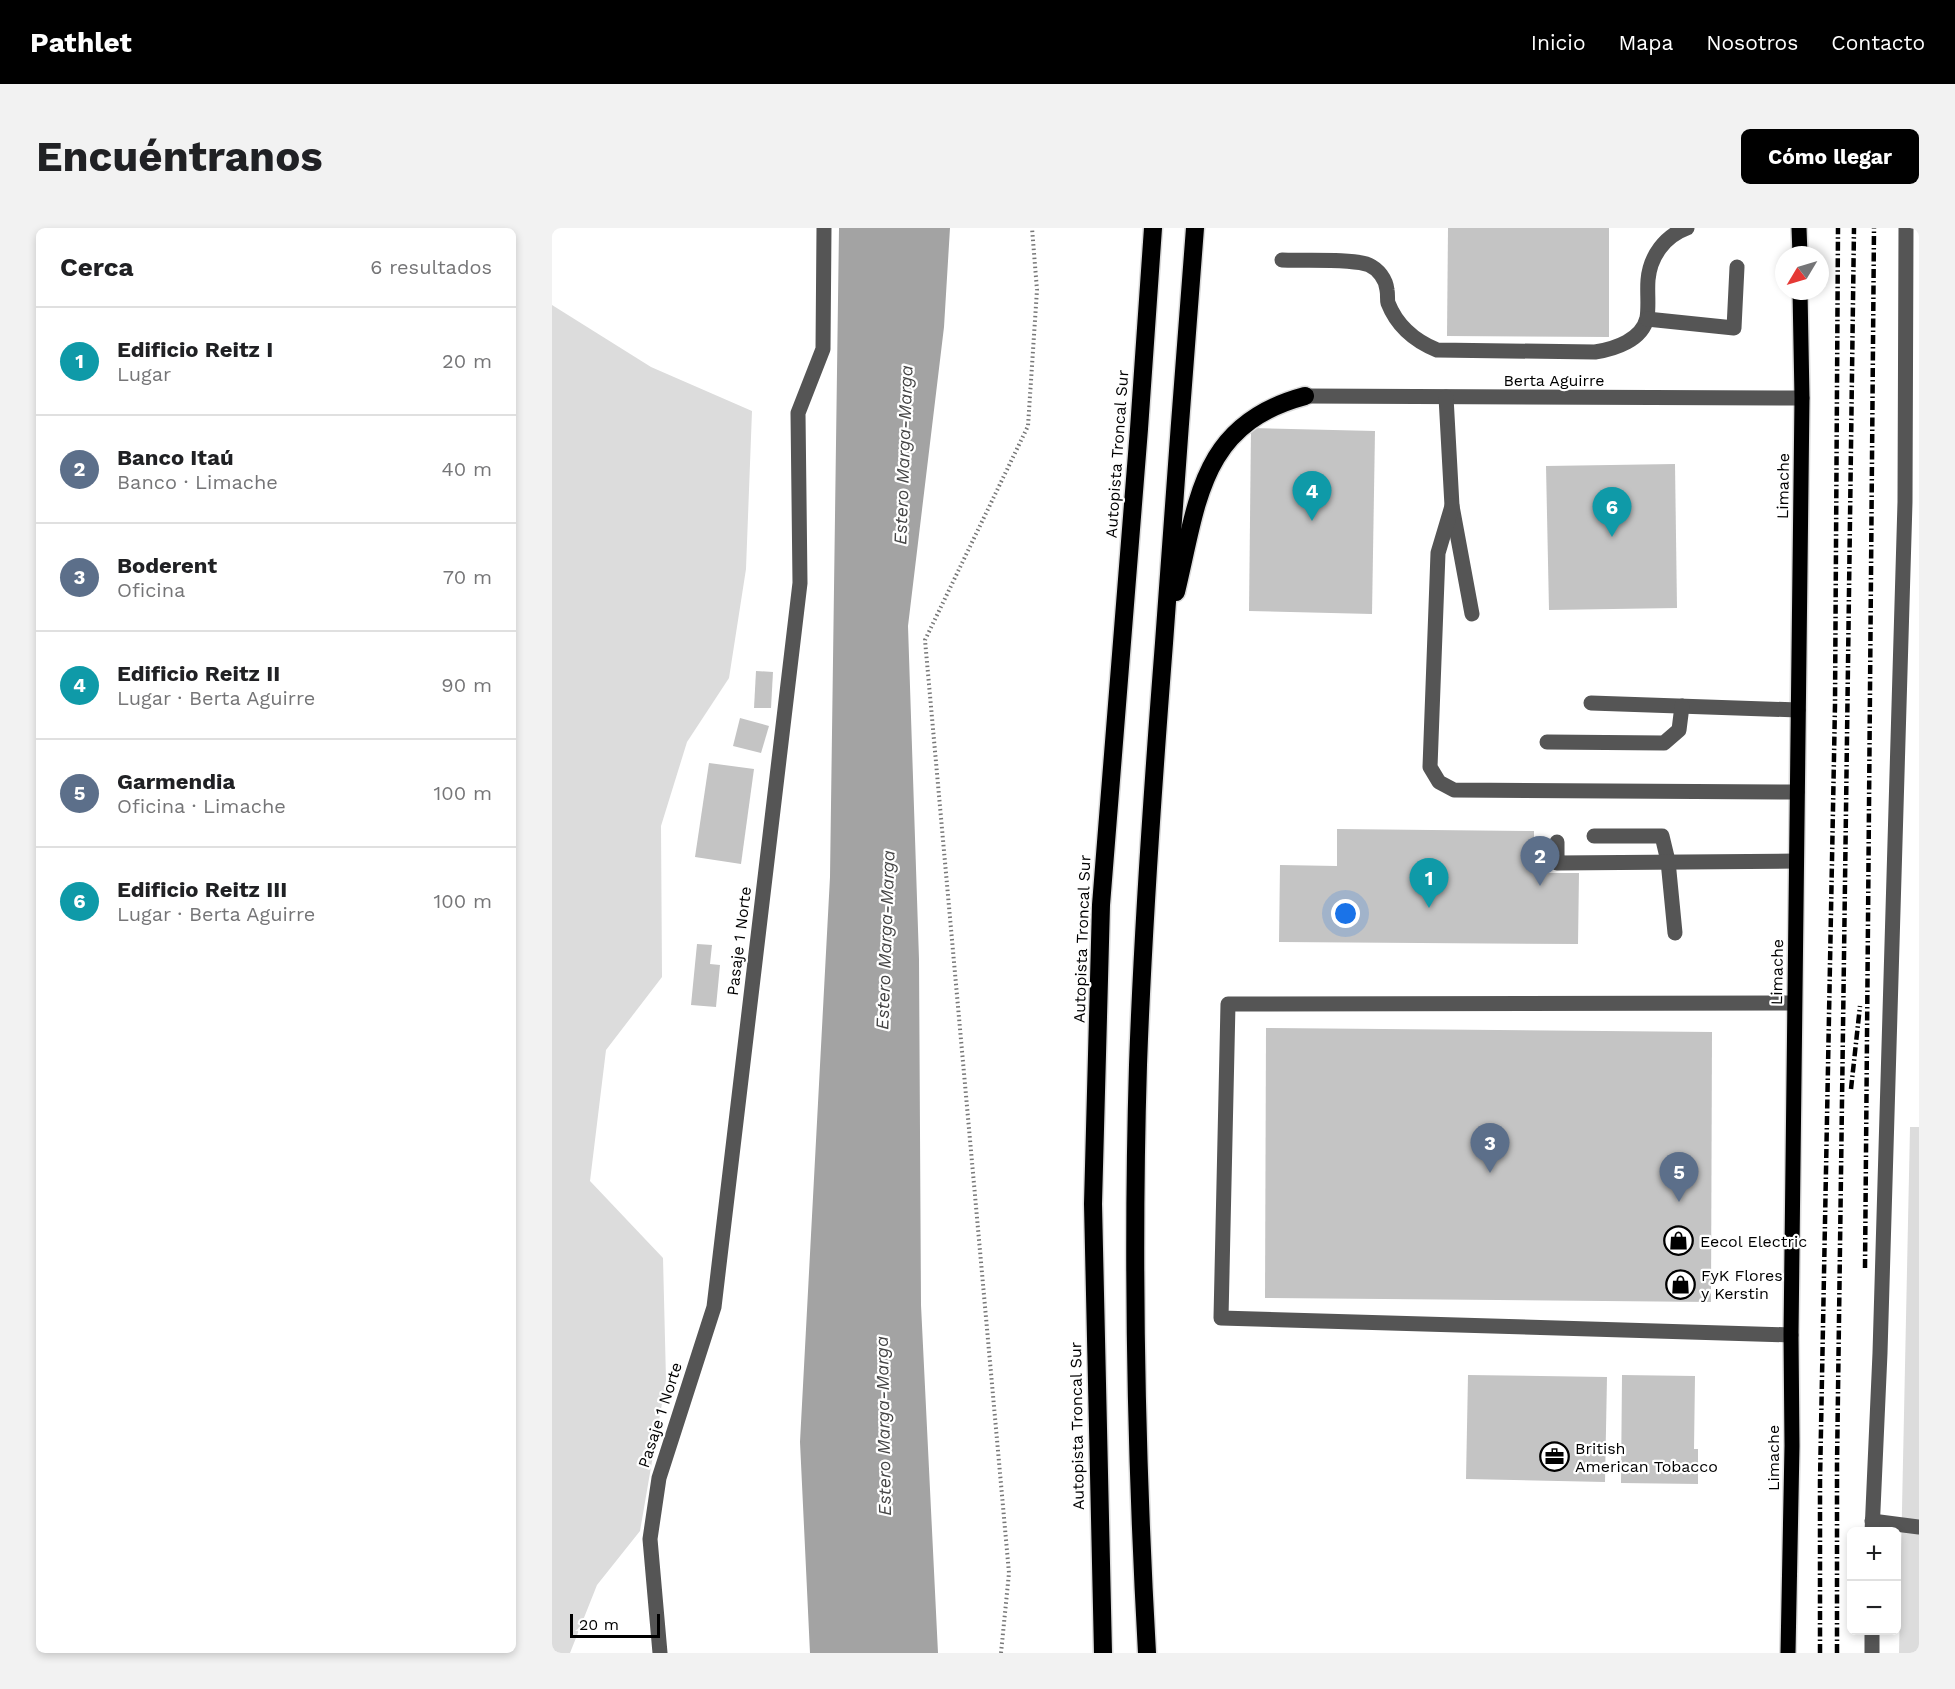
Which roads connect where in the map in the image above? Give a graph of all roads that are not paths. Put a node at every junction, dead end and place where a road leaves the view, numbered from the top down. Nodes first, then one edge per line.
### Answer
1 (824, 228) edge
2 (1153, 228) edge
3 (1194, 228) edge
4 (1688, 228) edge
5 (1799, 228) edge
6 (1906, 228) edge
7 (1800, 246) edge
8 (1282, 260) dead end
9 (1737, 267) dead end
10 (1800, 300) edge
11 (1647, 319) junction
12 (1305, 396) joint
13 (1446, 397) junction
14 (1802, 398) junction
15 (1912, 502) edge
16 (1452, 506) junction
17 (1472, 614) dead end
18 (1164, 646) junction
19 (1591, 703) dead end
20 (1682, 706) junction
21 (1798, 710) junction
22 (1547, 742) dead end
23 (1797, 792) junction
24 (1594, 836) dead end
25 (1557, 843) dead end
26 (1668, 861) junction
27 (1796, 861) junction
28 (1675, 933) dead end
29 (1794, 1003) junction
30 (1791, 1335) junction
31 (1872, 1526) edge
32 (1919, 1527) edge
33 (1872, 1635) edge
34 (660, 1653) edge
35 (1102, 1653) edge
36 (1147, 1653) edge
37 (1788, 1653) edge
38 (1872, 1653) edge

1 - 34 street, Pasaje 1 Norte
2 - 35 highway, Autopista Troncal Sur
3 - 18 highway
4 - 11 street
5 - 7 main road
6 - 15 street
8 - 11 street
9 - 11 street
10 - 14 main road, Limache
12 - 13 street, Berta Aguirre
12 - 18 highway
13 - 14 street, Berta Aguirre
13 - 16 street
14 - 21 main road, Limache
15 - 31 street
16 - 17 street
16 - 23 street
18 - 36 highway
19 - 20 street
20 - 21 street
20 - 22 street
21 - 23 main road, Limache
23 - 27 main road, Limache
24 - 26 street
25 - 26 street
26 - 27 street
26 - 28 street
27 - 29 main road, Limache
29 - 30 main road, Limache
29 - 30 street
30 - 37 main road, Limache
31 - 32 street
33 - 38 street

